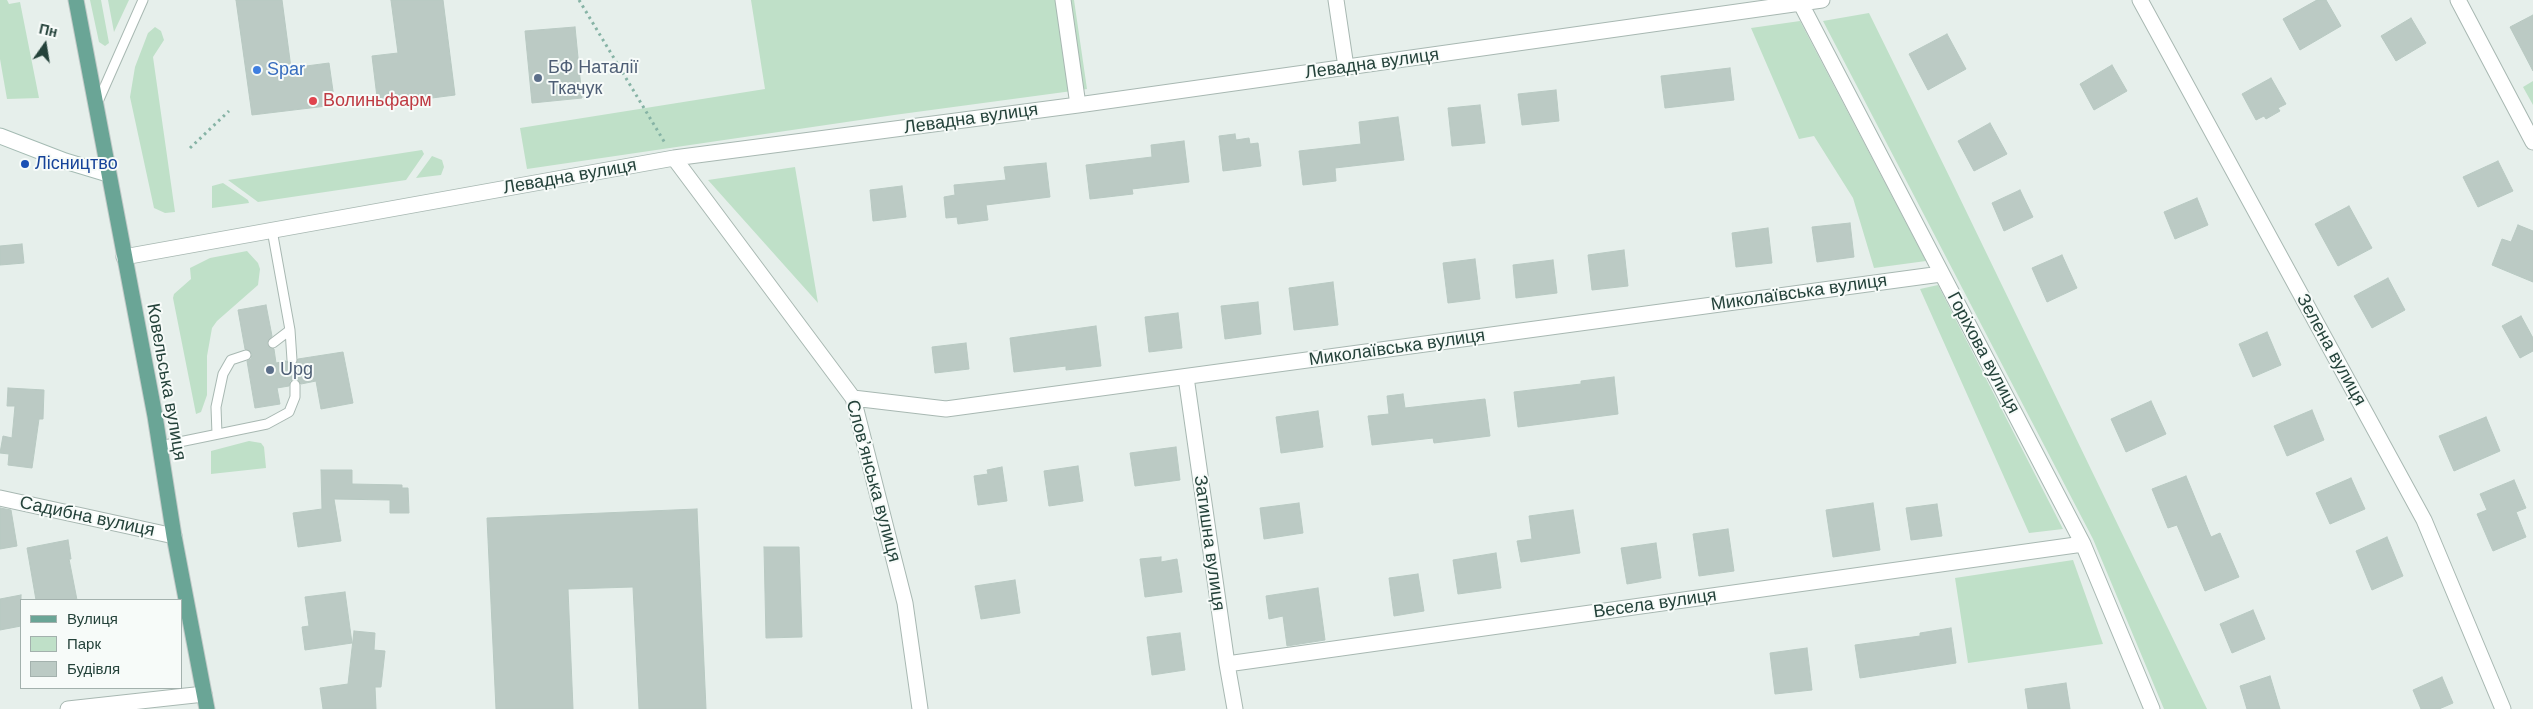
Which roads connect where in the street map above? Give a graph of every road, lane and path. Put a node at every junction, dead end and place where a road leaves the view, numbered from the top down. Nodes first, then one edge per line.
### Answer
1 (76, 0) edge
2 (143, 0) edge
3 (579, 0) edge
4 (1063, 0) edge
5 (1336, 0) edge
6 (1822, 0) edge
7 (2140, 0) edge
8 (2458, 0) edge
9 (1802, 4) junction
10 (1346, 67) junction
11 (1078, 105) junction
12 (96, 106) junction
13 (229, 111) dead end
14 (0, 136) edge
15 (2533, 142) edge
16 (190, 148) dead end
17 (674, 158) junction
18 (108, 174) junction
19 (272, 230) junction
20 (124, 257) junction
21 (1941, 274) junction
22 (290, 330) junction
23 (273, 343) dead end
24 (246, 355) dead end
25 (292, 360) dead end
26 (1186, 377) junction
27 (295, 385) dead end
28 (853, 398) junction
29 (217, 434) junction
30 (160, 446) junction
31 (0, 498) edge
32 (174, 536) junction
33 (2083, 544) junction
34 (1227, 664) junction
35 (204, 694) junction
36 (68, 709) edge
37 (207, 709) edge
38 (920, 709) edge
39 (1235, 709) edge
40 (2152, 709) edge
41 (2503, 709) edge

1 - 12 main road, Ковельська вулиця
2 - 12 lane
3 - 17 path
4 - 11 street
5 - 10 street
6 - 9 street, Левадна вулиця
7 - 41 street, Зелена вулиця
8 - 15 street
9 - 10 street, Левадна вулиця
9 - 21 street, Горіхова вулиця
10 - 11 street, Левадна вулиця
11 - 17 street, Левадна вулиця
12 - 18 main road, Ковельська вулиця
13 - 16 path
14 - 18 street
17 - 19 street, Левадна вулиця
17 - 28 street, Словʼянська вулиця
18 - 20 main road, Ковельська вулиця
19 - 20 street, Левадна вулиця
19 - 22 lane
20 - 30 main road, Ковельська вулиця
21 - 26 street, Миколаївська вулиця
21 - 33 street, Горіхова вулиця
22 - 23 lane
22 - 25 lane
24 - 29 lane
26 - 28 street, Миколаївська вулиця
26 - 34 street, Затишна вулиця
27 - 29 lane
28 - 38 street, Словʼянська вулиця
29 - 30 lane
30 - 32 main road, Ковельська вулиця
31 - 32 street, Садибна вулиця
32 - 35 main road, Ковельська вулиця
33 - 34 street, Весела вулиця
33 - 40 street, Горіхова вулиця
34 - 39 street, Затишна вулиця
35 - 36 street
35 - 37 main road, Ковельська вулиця

